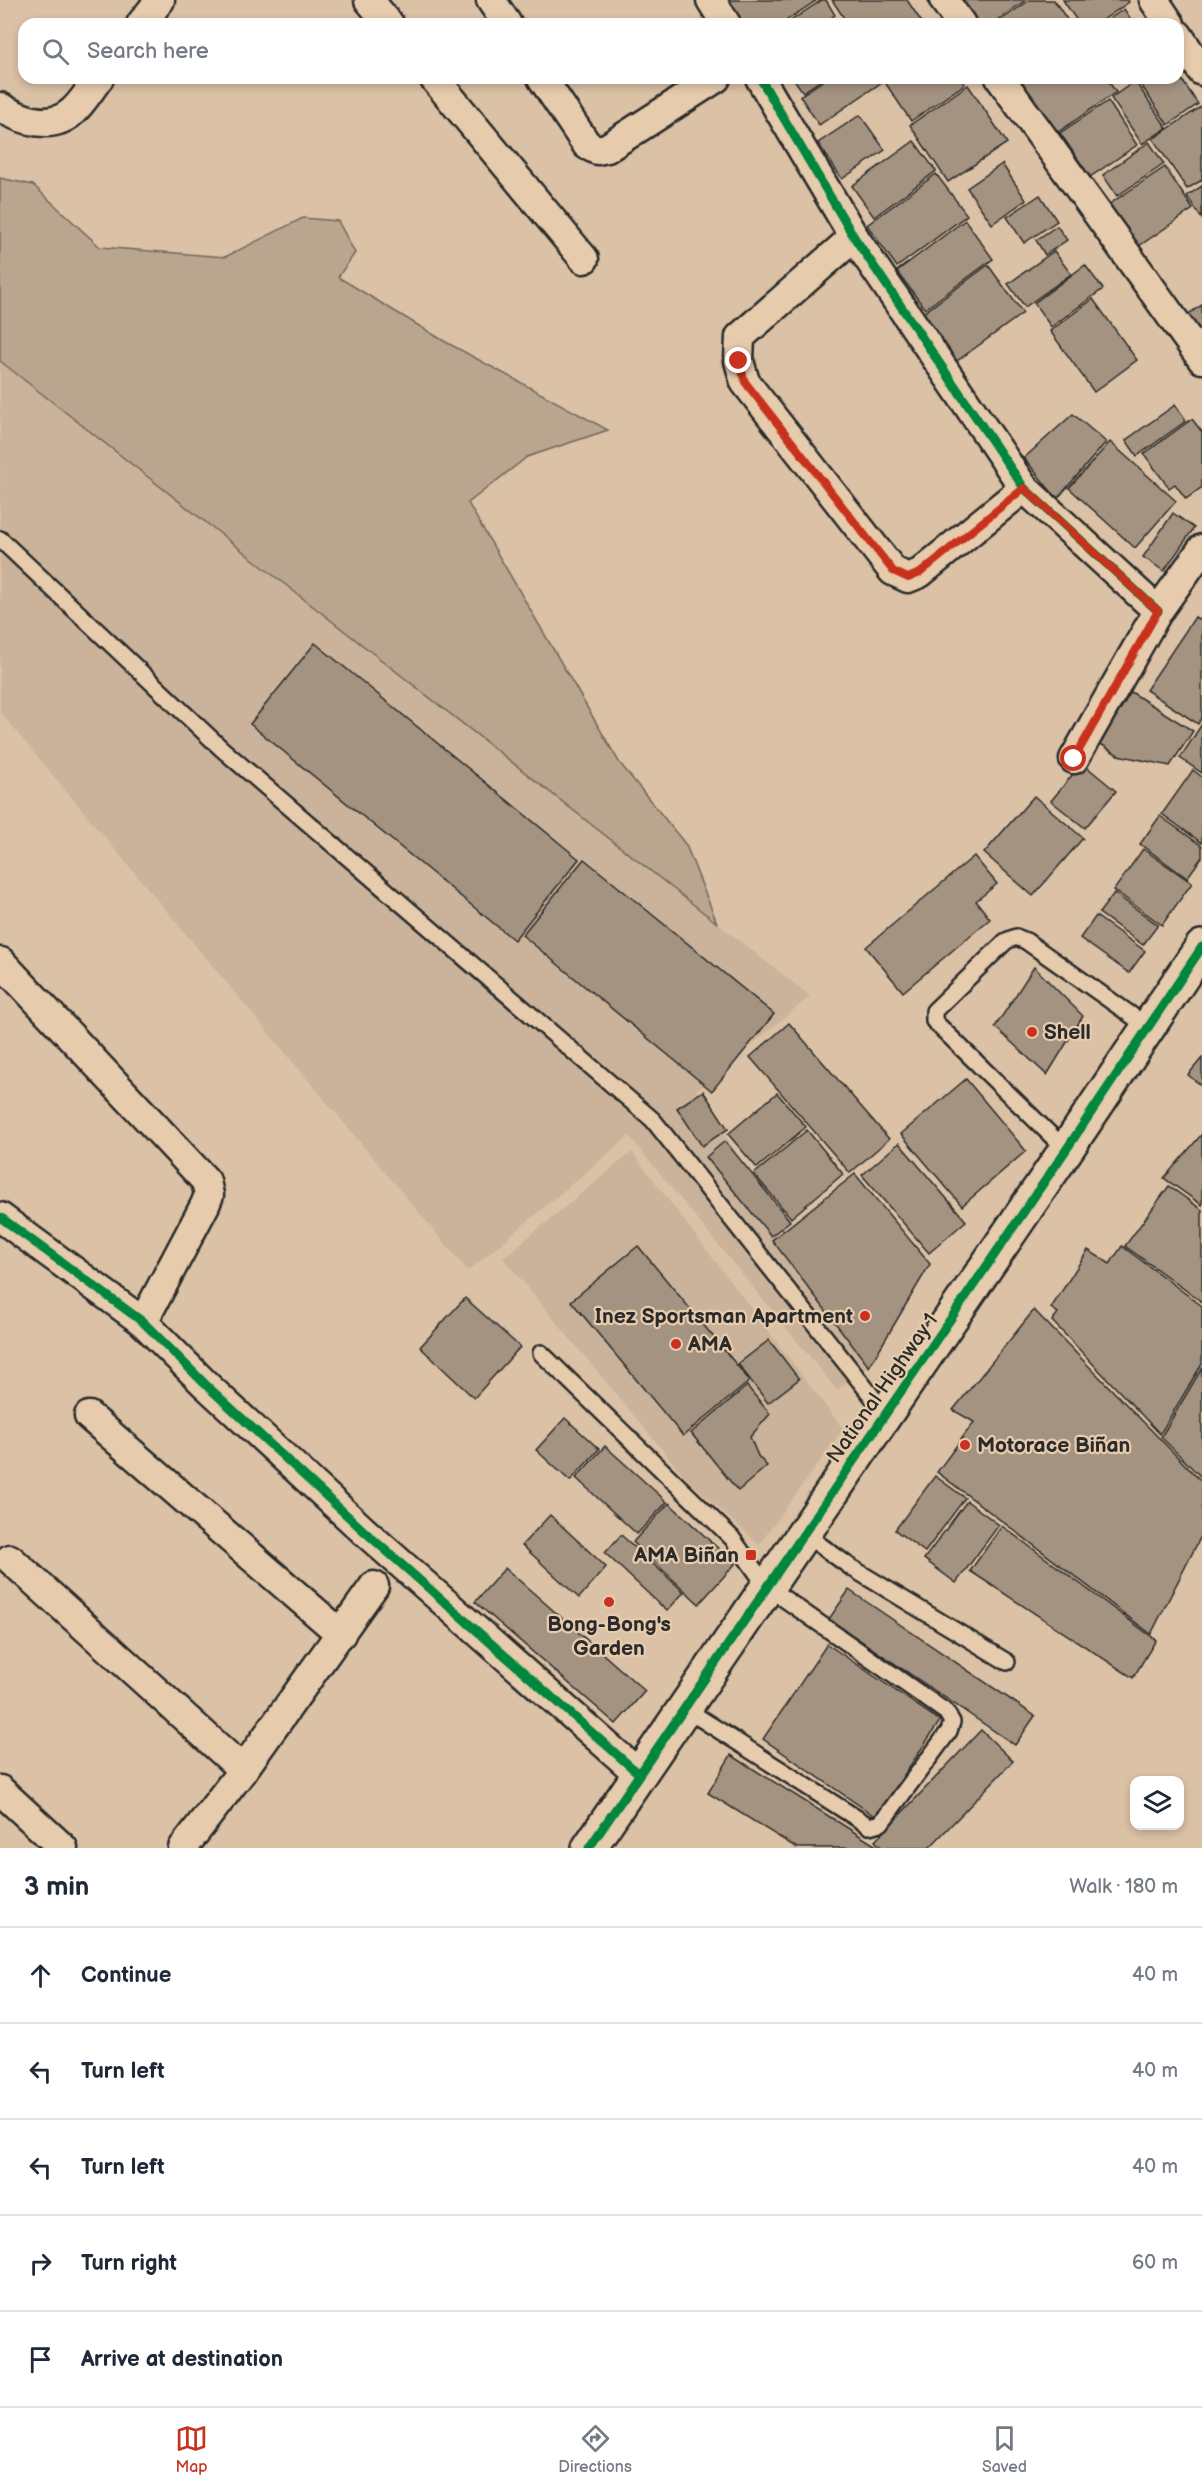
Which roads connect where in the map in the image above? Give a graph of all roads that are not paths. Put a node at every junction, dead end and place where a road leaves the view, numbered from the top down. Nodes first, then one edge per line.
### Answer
1 (160, 0) edge
2 (369, 0) edge
3 (491, 0) edge
4 (711, 0) edge
5 (944, 0) edge
6 (1154, 0) edge
7 (146, 18) edge
8 (384, 18) edge
9 (503, 18) edge
10 (722, 18) edge
11 (957, 18) edge
12 (1166, 18) edge
13 (1184, 44) edge
14 (1202, 71) edge
15 (94, 84) edge
16 (439, 84) edge
17 (546, 84) edge
18 (707, 84) edge
19 (764, 84) edge
20 (1004, 84) edge
21 (0, 106) edge
22 (854, 237) junction
23 (584, 259) dead end
24 (1202, 359) edge
25 (1024, 488) junction
26 (0, 539) edge
27 (1202, 549) edge
28 (1158, 611) junction
29 (1074, 759) dead end
30 (1202, 947) edge
31 (1, 962) edge
32 (1148, 1027) junction
33 (1066, 1150) junction
34 (0, 1217) edge
35 (143, 1322) junction
36 (542, 1353) dead end
37 (886, 1414) junction
38 (89, 1416) dead end
39 (803, 1533) junction
40 (10, 1560) dead end
41 (375, 1586) dead end
42 (766, 1586) junction
43 (341, 1634) junction
44 (1007, 1662) dead end
45 (684, 1708) junction
46 (243, 1770) junction
47 (639, 1774) junction
48 (0, 1790) edge
49 (63, 1848) edge
50 (183, 1848) edge
51 (589, 1848) edge

1 - 7 street
2 - 8 street
3 - 9 street
4 - 10 street
5 - 11 street
6 - 12 street
13 - 14 street
15 - 21 street
16 - 23 street
17 - 18 street
19 - 22 street
20 - 24 street
22 - 25 street
22 - 25 street
25 - 28 street
26 - 37 lane
27 - 28 street
28 - 29 street
30 - 32 highway, National Highway 1
31 - 35 street
32 - 33 highway, National Highway 1
32 - 33 lane
33 - 37 highway, National Highway 1
34 - 35 street
35 - 47 street
36 - 42 lane
37 - 39 highway, National Highway 1
38 - 43 street
39 - 42 highway, National Highway 1
39 - 44 lane
40 - 46 street
41 - 43 street
42 - 45 highway, National Highway 1
42 - 45 lane
43 - 46 street
45 - 47 highway, National Highway 1
46 - 50 street
47 - 51 highway, National Highway 1
48 - 49 street

